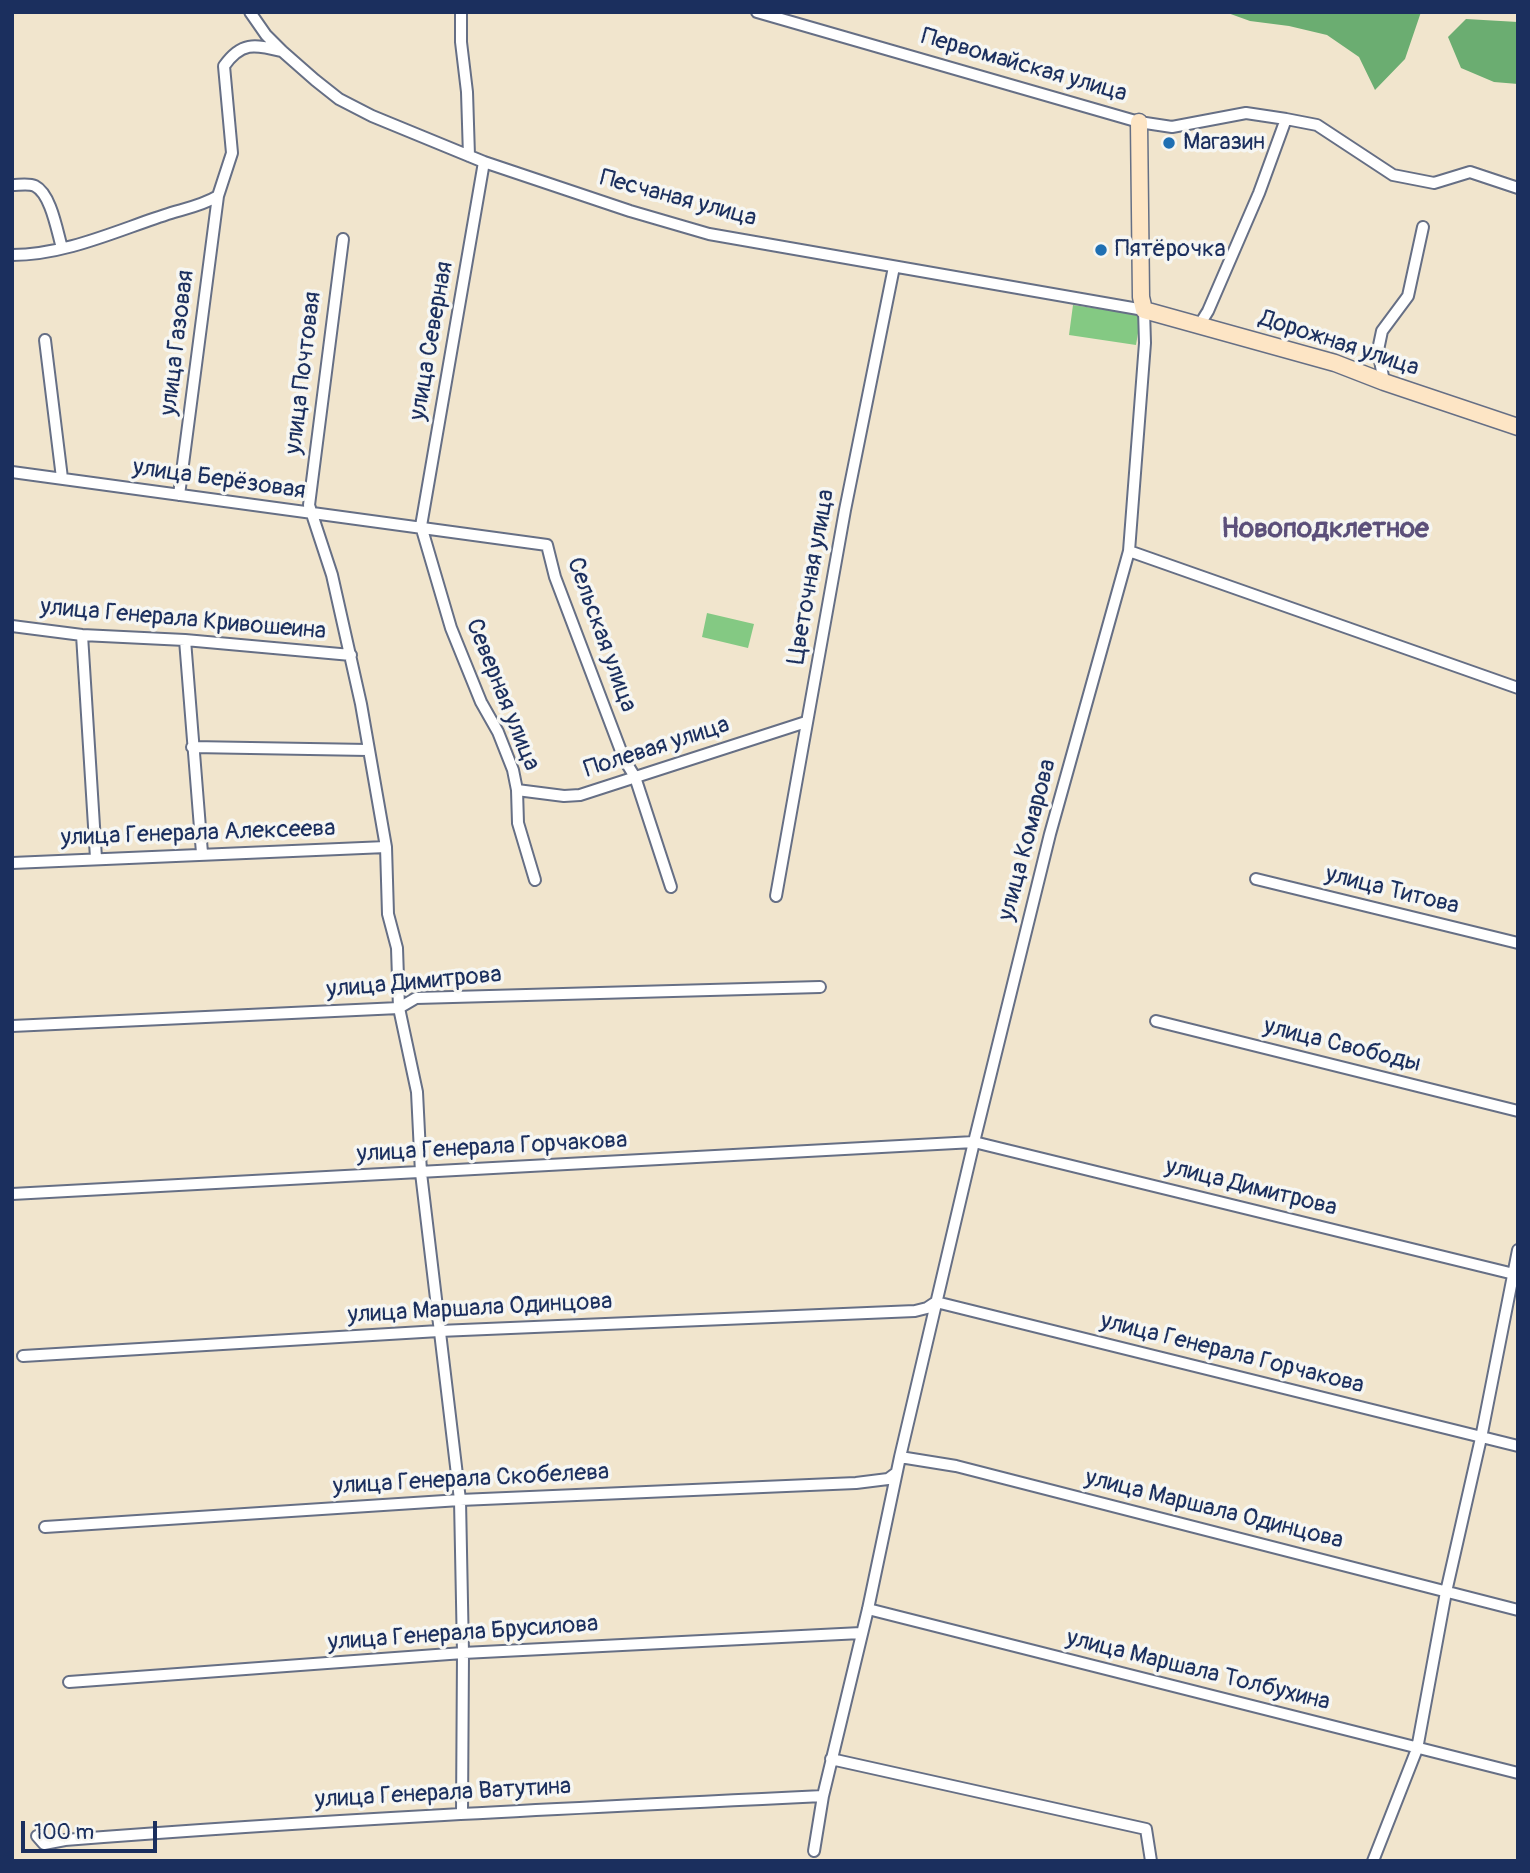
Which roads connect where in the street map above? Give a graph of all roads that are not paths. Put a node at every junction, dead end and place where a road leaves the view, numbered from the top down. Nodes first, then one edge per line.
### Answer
1 (250, 12) edge
2 (461, 12) edge
3 (757, 12) edge
4 (282, 51) junction
5 (1286, 119) junction
6 (1139, 122) junction
7 (468, 156) junction
8 (484, 162) junction
9 (12, 186) edge
10 (1518, 188) edge
11 (218, 196) junction
12 (1423, 227) dead end
13 (343, 239) dead end
14 (62, 247) junction
15 (12, 255) edge
16 (894, 267) junction
17 (1144, 310) junction
18 (1200, 324) junction
19 (45, 340) dead end
20 (1384, 382) junction
21 (1518, 427) edge
22 (12, 472) edge
23 (62, 478) junction
24 (179, 495) junction
25 (311, 513) junction
26 (421, 526) junction
27 (547, 545) joint
28 (1129, 551) junction
29 (12, 626) edge
30 (82, 635) junction
31 (185, 640) junction
32 (351, 655) junction
33 (1518, 688) edge
34 (806, 722) junction
35 (192, 747) junction
36 (368, 750) junction
37 (635, 777) junction
38 (517, 790) junction
39 (386, 847) junction
40 (202, 853) junction
41 (96, 858) junction
42 (12, 863) edge
43 (1256, 879) dead end
44 (535, 880) dead end
45 (671, 887) dead end
46 (776, 896) dead end
47 (1518, 943) edge
48 (820, 987) dead end
49 (399, 1008) junction
50 (1156, 1021) dead end
51 (12, 1026) edge
52 (1518, 1111) edge
53 (974, 1142) junction
54 (421, 1173) junction
55 (12, 1194) edge
56 (1518, 1250) edge
57 (1515, 1274) edge
58 (936, 1302) junction
59 (439, 1331) junction
60 (23, 1356) dead end
61 (1481, 1438) junction
62 (1518, 1446) edge
63 (900, 1457) junction
64 (896, 1474) junction
65 (460, 1500) junction
66 (45, 1527) dead end
67 (1446, 1592) junction
68 (868, 1609) junction
69 (1518, 1610) edge
70 (861, 1633) junction
71 (463, 1653) junction
72 (69, 1682) dead end
73 (1417, 1749) junction
74 (831, 1759) junction
75 (1518, 1773) edge
76 (823, 1796) junction
77 (462, 1813) junction
78 (37, 1836) dead end
79 (814, 1851) dead end
80 (1151, 1861) edge
81 (1373, 1861) edge

1 - 4 street, Песчаная улица
2 - 7 street
3 - 6 street, Первомайская улица
4 - 7 street, Песчаная улица
4 - 11 street, улица Газовая
5 - 6 street
5 - 10 street
5 - 18 street
6 - 17 street, Первомайская улица
7 - 8 street, Песчаная улица
8 - 16 street, Песчаная улица
8 - 26 street, улица Северная
9 - 14 street
11 - 14 street
11 - 24 street, улица Газовая
12 - 20 street
13 - 25 street, улица Почтовая
14 - 15 street
16 - 17 street, Песчаная улица
16 - 34 street, Цветочная улица
17 - 18 street, Дорожная улица
17 - 28 street, улица Комарова
18 - 20 street, Дорожная улица
19 - 23 street
20 - 21 street, Дорожная улица
22 - 23 street, улица Берёзовая
23 - 24 street, улица Берёзовая
24 - 25 street, улица Берёзовая
25 - 26 street, улица Берёзовая
25 - 32 street
26 - 27 street, улица Берёзовая
26 - 38 street, Северная улица
27 - 37 street, Сельская улица
28 - 33 street
28 - 53 street, улица Комарова
29 - 30 street, улица Генерала Кривошеина
30 - 31 street, улица Генерала Кривошеина
30 - 41 street
31 - 32 street, улица Генерала Кривошеина
31 - 35 street
32 - 36 street
34 - 37 street, Полевая улица
34 - 46 street, Цветочная улица
35 - 36 street
35 - 40 street
36 - 39 street
37 - 38 street, Полевая улица
37 - 45 street, Сельская улица
38 - 44 street, Северная улица
39 - 40 street, улица Генерала Алексеева
39 - 49 street
40 - 41 street, улица Генерала Алексеева
41 - 42 street, улица Генерала Алексеева
43 - 47 street, улица Титова
48 - 49 street, улица Димитрова
49 - 51 street, улица Димитрова
49 - 54 street
50 - 52 street, улица Свободы
53 - 54 street, улица Генерала Горчакова
53 - 57 street, улица Димитрова
53 - 58 street, улица Комарова
54 - 55 street, улица Генерала Горчакова
54 - 59 street
56 - 57 street
57 - 61 street
58 - 59 street, улица Маршала Одинцова
58 - 61 street, улица Генерала Горчакова
58 - 63 street, улица Комарова
59 - 60 street, улица Маршала Одинцова
59 - 65 street
61 - 62 street, улица Генерала Горчакова
61 - 67 street
63 - 64 street, улица Комарова
63 - 67 street, улица Маршала Одинцова
64 - 65 street, улица Генерала Скобелева
64 - 68 street, улица Комарова
65 - 66 street, улица Генерала Скобелева
65 - 71 street
67 - 69 street, улица Маршала Одинцова
67 - 73 street
68 - 70 street, улица Комарова
68 - 73 street, улица Маршала Толбухина
70 - 71 street, улица Генерала Брусилова
70 - 74 street, улица Комарова
71 - 72 street, улица Генерала Брусилова
71 - 77 street
73 - 75 street, улица Маршала Толбухина
73 - 81 street
74 - 76 street, улица Комарова
74 - 80 street
76 - 77 street, улица Генерала Ватутина
76 - 79 street, улица Комарова
77 - 78 street, улица Генерала Ватутина

